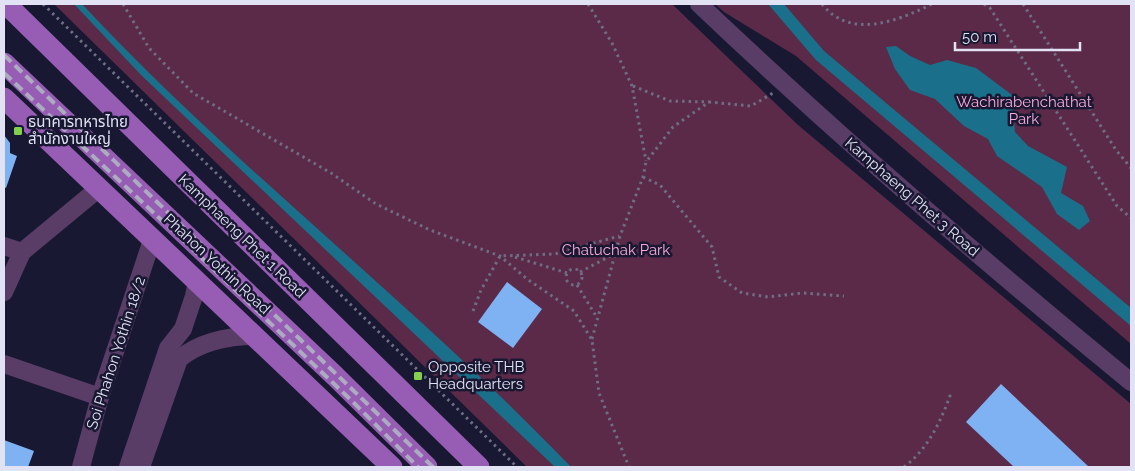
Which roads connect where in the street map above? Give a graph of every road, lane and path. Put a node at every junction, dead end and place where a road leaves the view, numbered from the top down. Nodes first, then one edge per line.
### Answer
1 (6, 4) edge
2 (43, 4) edge
3 (123, 4) edge
4 (588, 4) edge
5 (699, 4) edge
6 (822, 4) edge
7 (932, 4) edge
8 (984, 4) edge
9 (1022, 4) edge
10 (4, 63) edge
11 (632, 86) junction
12 (785, 86) junction
13 (4, 88) edge
14 (4, 98) edge
15 (709, 102) junction
16 (53, 109) junction
17 (646, 162) junction
18 (1131, 168) edge
19 (643, 177) junction
20 (98, 189) junction
21 (1131, 218) edge
22 (620, 236) junction
23 (152, 240) junction
24 (4, 246) edge
25 (22, 252) junction
26 (614, 254) junction
27 (500, 256) junction
28 (512, 256) junction
29 (580, 272) junction
30 (567, 273) junction
31 (196, 282) junction
32 (577, 285) junction
33 (4, 292) edge
34 (844, 296) dead end
35 (473, 311) dead end
36 (597, 318) junction
37 (183, 329) junction
38 (255, 336) junction
39 (592, 340) junction
40 (197, 347) junction
41 (4, 364) edge
42 (1131, 382) edge
43 (951, 393) dead end
44 (100, 397) junction
45 (471, 422) junction
46 (466, 426) dead end
47 (81, 467) edge
48 (128, 467) edge
49 (141, 467) edge
50 (392, 467) edge
51 (427, 467) edge
52 (479, 467) edge
53 (517, 467) edge
54 (629, 467) edge
55 (904, 467) edge

1 - 52 main road, Kamphaeng Phet 1 Road
2 - 45 path
3 - 27 path
4 - 11 path
5 - 12 street, Kamphaeng Phet 3 Road
6 - 7 path
8 - 21 path
9 - 18 path
10 - 16 main road, Phahon Yothin Road
11 - 15 path
11 - 17 path
12 - 15 path
12 - 42 street, Kamphaeng Phet 3 Road
13 - 16 main road
14 - 20 main road, Phahon Yothin Road
15 - 17 path
16 - 51 main road, Phahon Yothin Road
17 - 19 path
19 - 22 path
19 - 34 path
20 - 23 main road, Phahon Yothin Road
20 - 25 street
22 - 26 path
22 - 28 path
23 - 31 main road, Phahon Yothin Road
23 - 44 street, Soi Phahon Yothin 18/2
24 - 25 street
25 - 33 street
26 - 29 path
26 - 36 path
27 - 28 path
27 - 35 path
27 - 39 path
28 - 30 path
29 - 30 path
29 - 32 path
30 - 32 path
31 - 37 street
31 - 38 main road, Phahon Yothin Road
32 - 36 path
36 - 39 path
37 - 40 street
37 - 48 street
38 - 40 street
38 - 50 main road, Phahon Yothin Road
39 - 54 path
40 - 49 street
41 - 44 street
43 - 55 path
44 - 47 street, Soi Phahon Yothin 18/2
45 - 46 path
45 - 53 path

